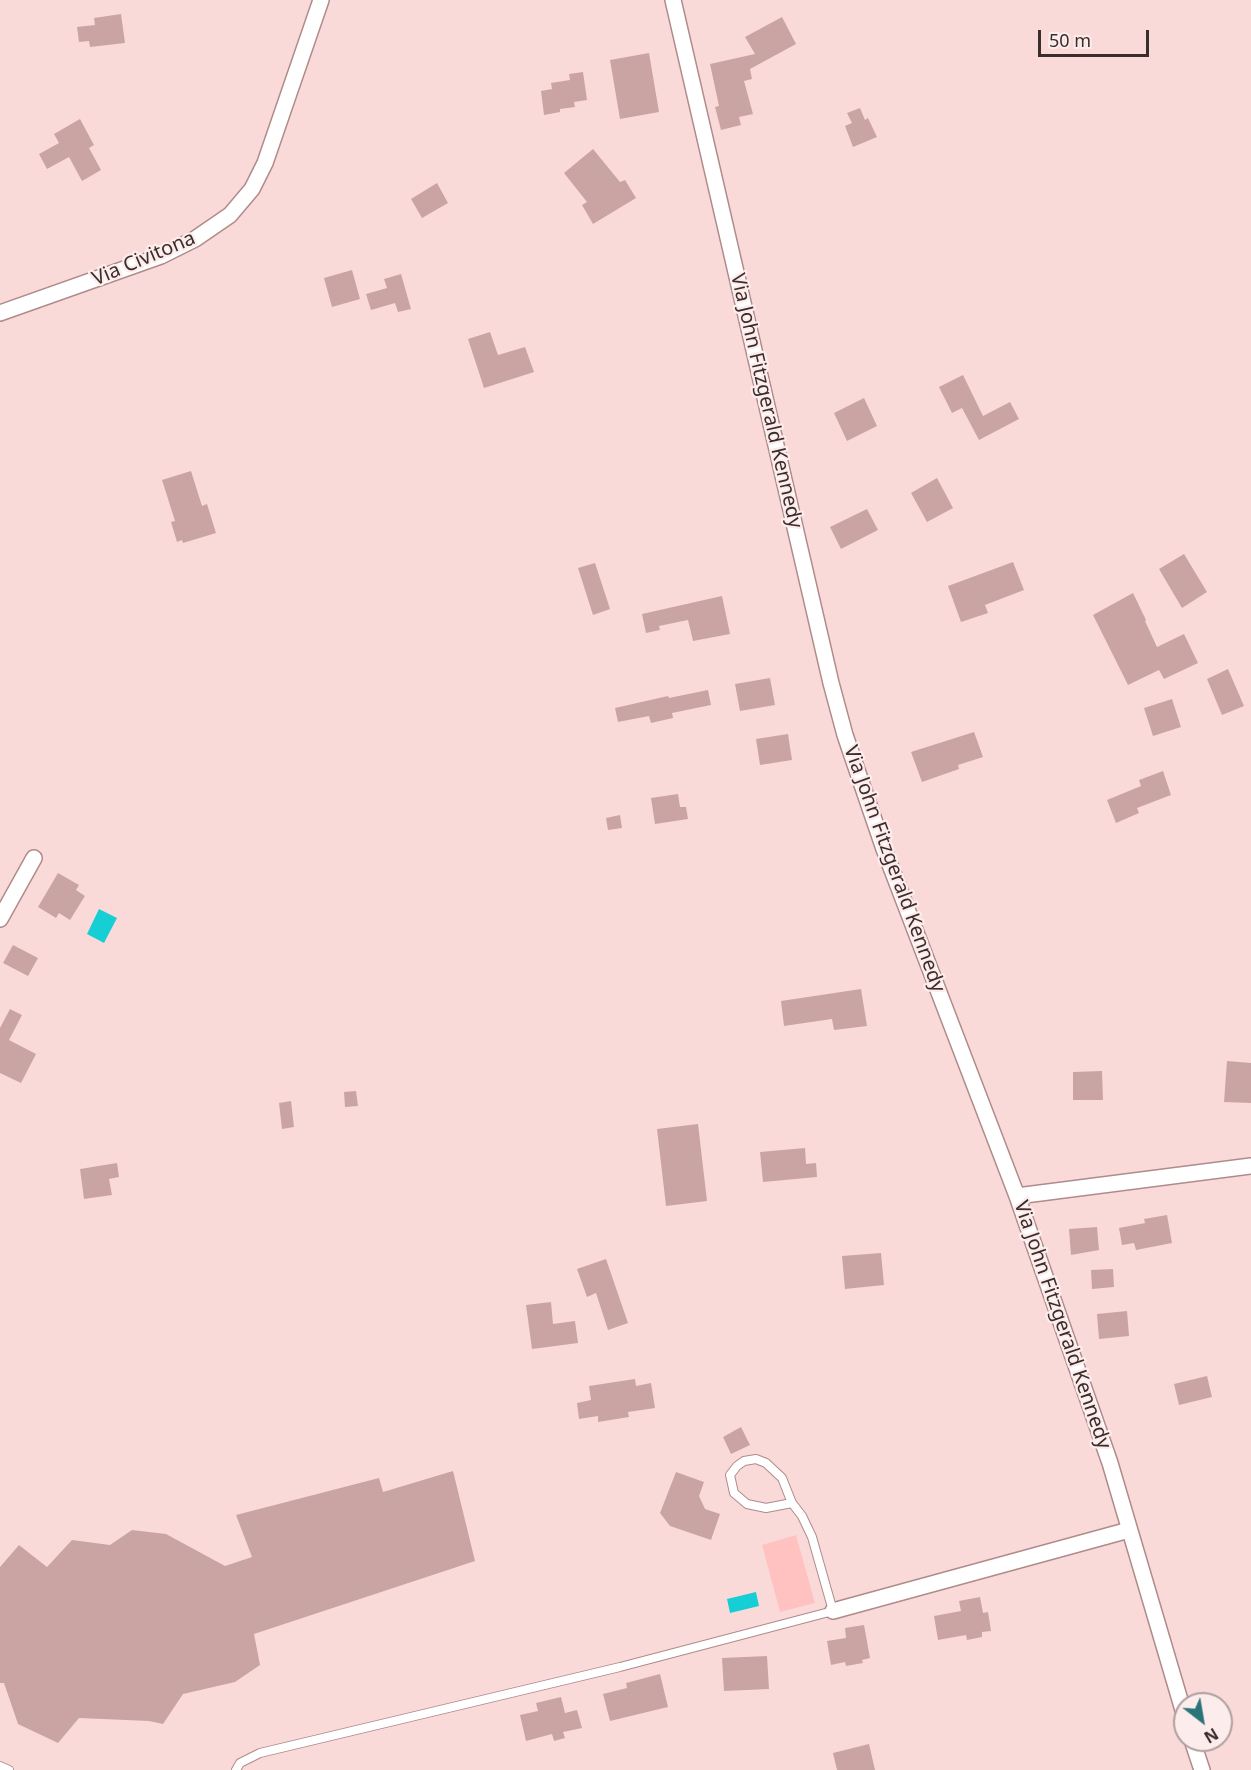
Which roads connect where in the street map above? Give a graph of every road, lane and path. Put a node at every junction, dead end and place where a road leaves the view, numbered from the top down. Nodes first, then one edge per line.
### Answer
1 (321, 0) edge
2 (673, 0) edge
3 (0, 313) edge
4 (34, 858) dead end
5 (0, 919) edge
6 (1251, 1166) edge
7 (1017, 1196) junction
8 (792, 1503) junction
9 (1129, 1530) junction
10 (833, 1611) junction
11 (1177, 1692) edge
12 (1196, 1752) edge
13 (0, 1766) edge
14 (9, 1770) edge
15 (236, 1770) edge
16 (1202, 1770) edge

1 - 3 street, Via Civitona
2 - 7 street, Via John Fitzgerald Kennedy
4 - 5 street
6 - 7 street
7 - 9 street, Via John Fitzgerald Kennedy
8 - 8 lane
8 - 10 lane
9 - 10 street
9 - 11 street, Via John Fitzgerald Kennedy
10 - 15 lane
12 - 16 street
13 - 14 lane

